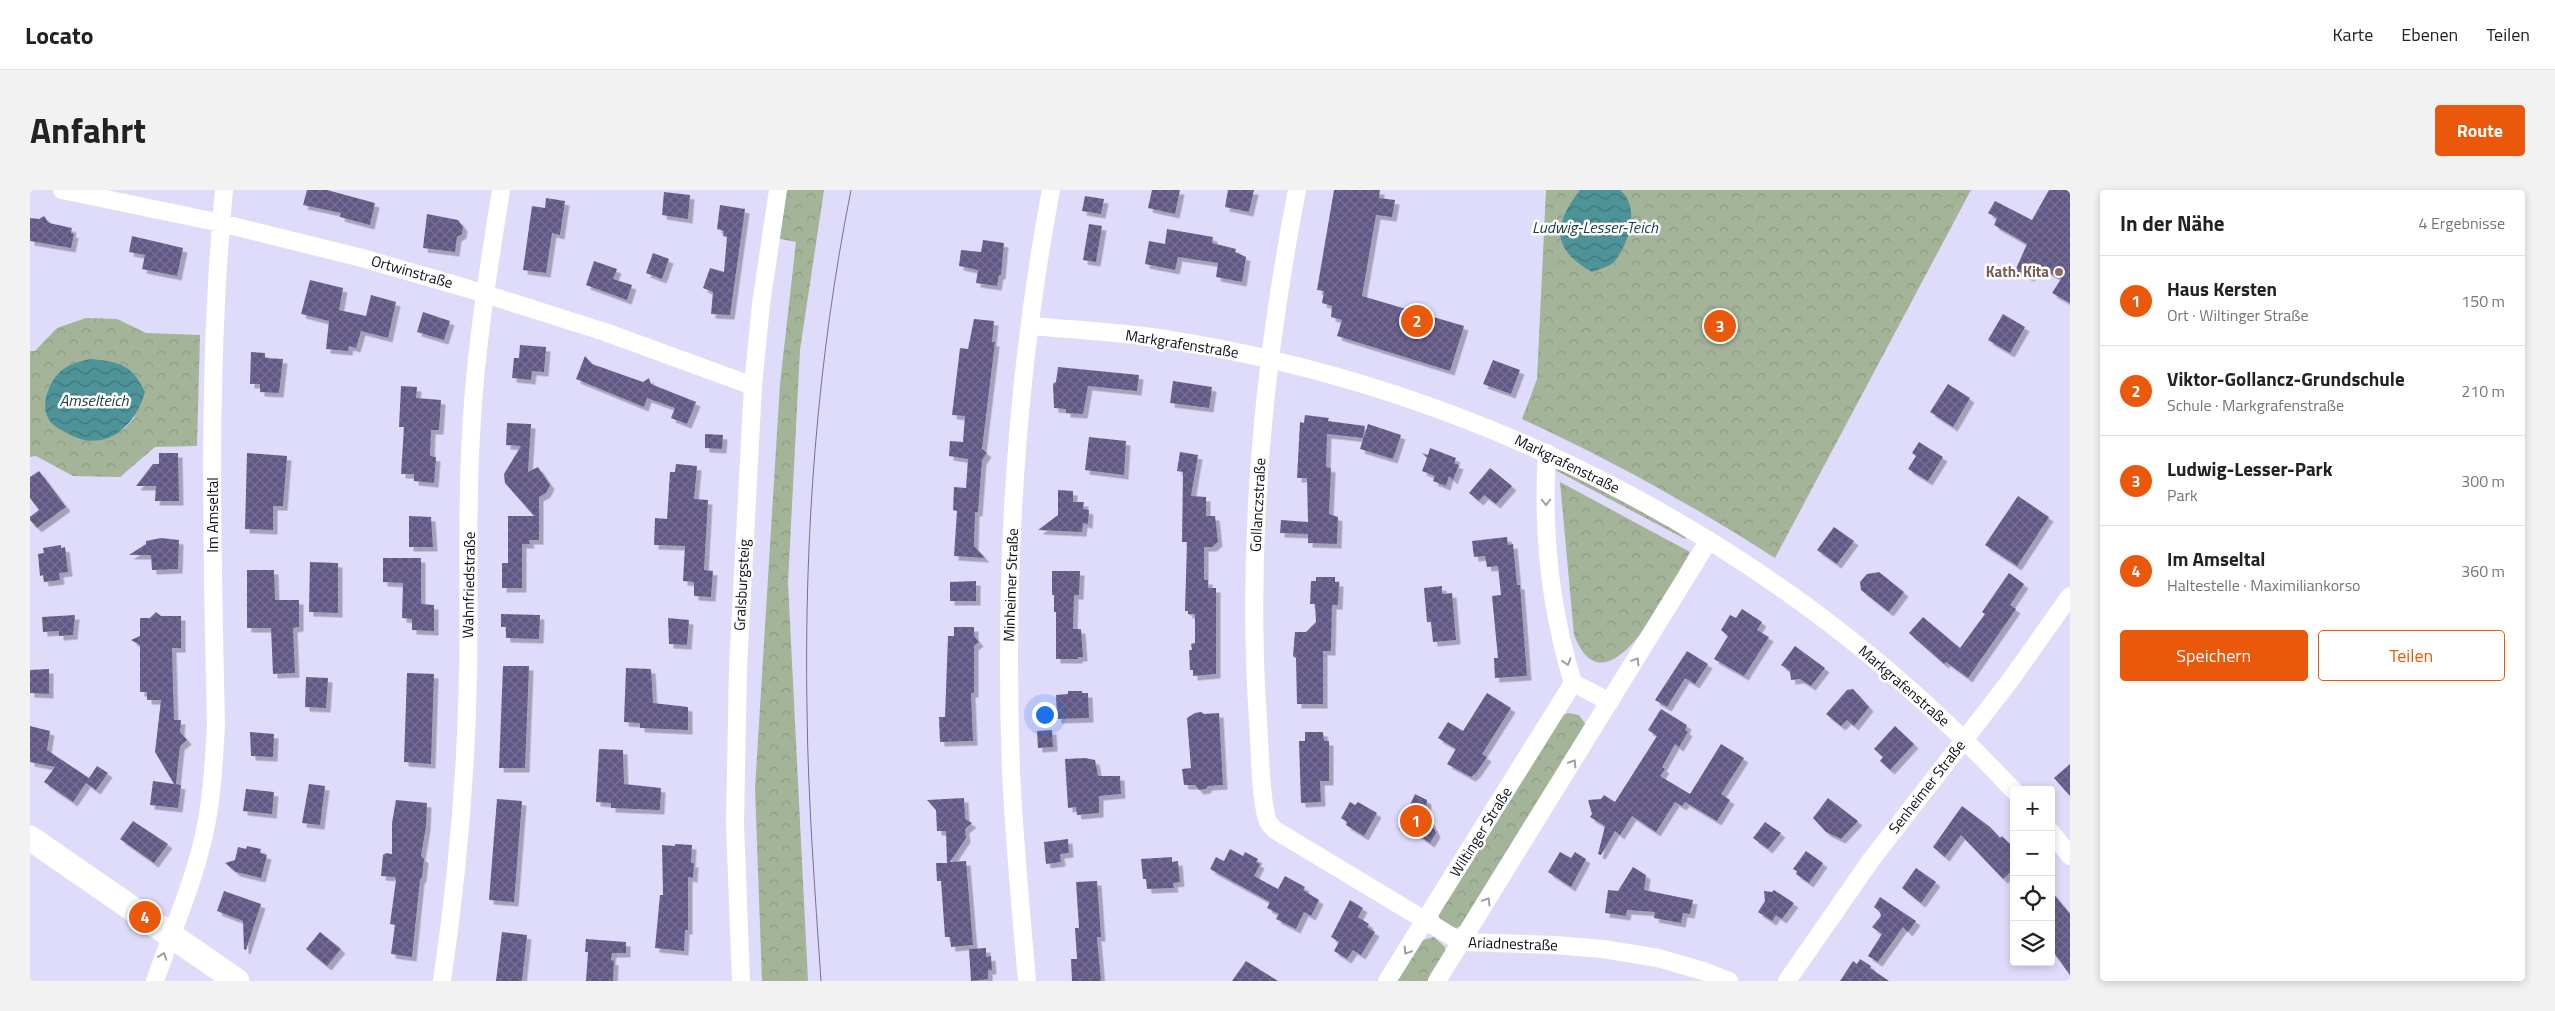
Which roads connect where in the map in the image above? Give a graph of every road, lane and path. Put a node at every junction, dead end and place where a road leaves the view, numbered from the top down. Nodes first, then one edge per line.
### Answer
1 (62, 190) edge
2 (224, 190) edge
3 (501, 190) edge
4 (778, 190) edge
5 (1052, 190) edge
6 (1297, 190) edge
7 (221, 223) junction
8 (485, 293) junction
9 (1031, 326) junction
10 (1269, 360) junction
11 (753, 386) junction
12 (1548, 453) junction
13 (1710, 540) junction
14 (2070, 596) edge
15 (1573, 683) junction
16 (1610, 702) junction
17 (1964, 740) junction
18 (2010, 788) edge
19 (1268, 822) joint
20 (2055, 837) edge
21 (30, 838) edge
22 (2070, 856) edge
23 (1426, 921) junction
24 (171, 934) junction
25 (1461, 942) junction
26 (155, 981) edge
27 (237, 981) edge
28 (442, 981) edge
29 (741, 981) edge
30 (1027, 981) edge
31 (1387, 981) edge
32 (1437, 981) edge
33 (1729, 981) edge
34 (1787, 981) edge

1 - 7 street, Ortwinstraße
2 - 7 street, Im Amseltal
3 - 8 street, Wahnfriedstraße
4 - 11 street, Gralsburgsteig
5 - 9 street, Minheimer Straße
6 - 10 street, Gollanczstraße
7 - 8 street, Ortwinstraße
7 - 24 street, Im Amseltal
8 - 11 street, Ortwinstraße
8 - 28 street, Wahnfriedstraße
9 - 10 street, Markgrafenstraße
9 - 30 street, Minheimer Straße
10 - 12 street, Markgrafenstraße
10 - 19 street, Gollanczstraße
11 - 29 street, Gralsburgsteig
12 - 13 street, Markgrafenstraße
12 -> 15 street
16 -> 13 street
13 - 17 street, Markgrafenstraße
14 - 17 street, Senheimer Straße
15 - 16 street
15 - 23 street, Wiltinger Straße
25 -> 16 street
17 - 18 street, Markgrafenstraße
17 - 34 street, Senheimer Straße
19 - 23 street, Ariadnestraße
20 - 22 street
21 - 24 street
23 - 25 street, Ariadnestraße
23 -> 31 street, Wiltinger Straße
26 -> 24 street, Im Amseltal
24 - 27 street
25 - 32 street
25 - 33 street, Ariadnestraße

